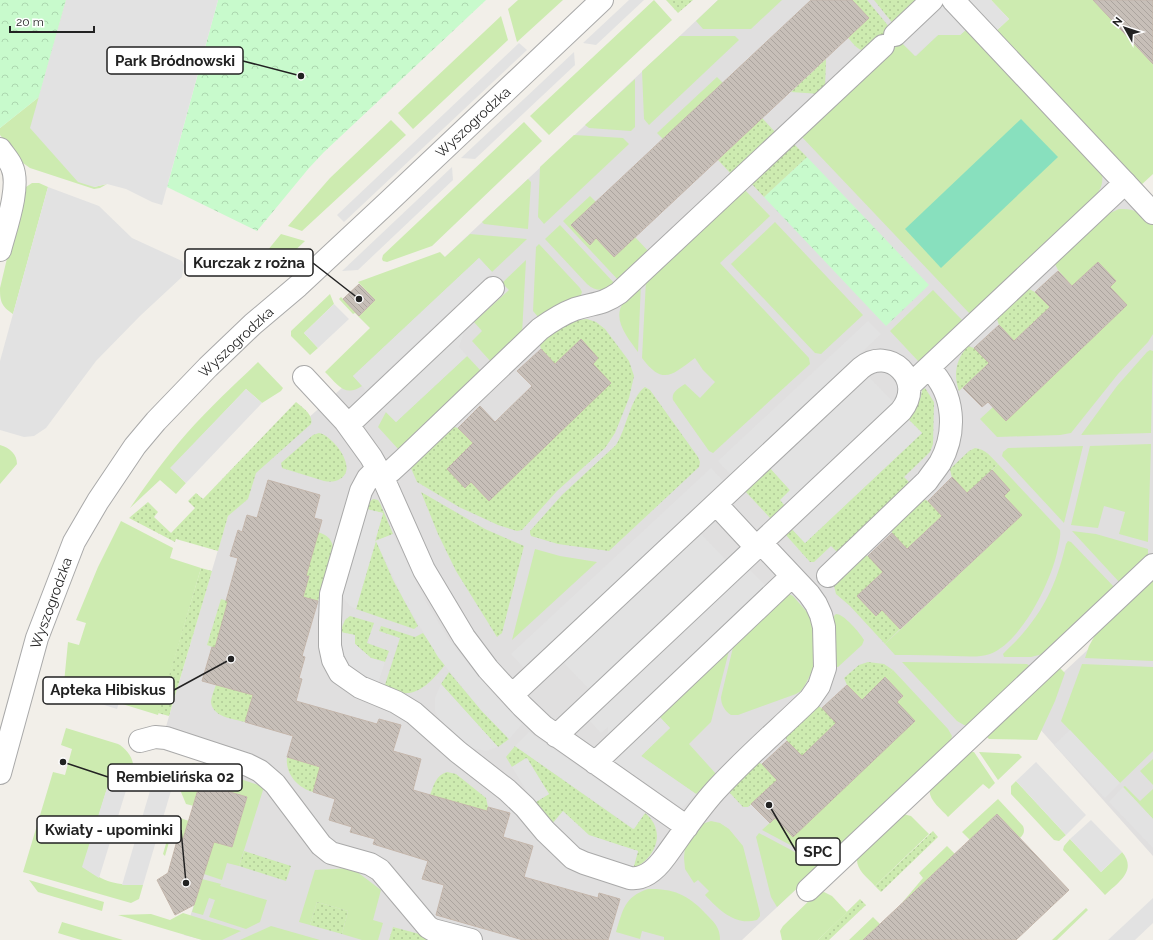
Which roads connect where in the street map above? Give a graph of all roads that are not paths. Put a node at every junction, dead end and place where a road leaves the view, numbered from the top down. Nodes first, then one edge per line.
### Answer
1 (602, 0) edge
2 (932, 0) edge
3 (953, 0) edge
4 (0, 149) edge
5 (1125, 183) junction
6 (1153, 213) edge
7 (0, 250) edge
8 (493, 288) dead end
9 (929, 368) junction
10 (304, 377) dead end
11 (909, 386) junction
12 (348, 425) junction
13 (380, 472) junction
14 (716, 504) junction
15 (759, 545) junction
16 (1153, 565) edge
17 (792, 576) junction
18 (809, 594) junction
19 (512, 695) junction
20 (556, 736) junction
21 (140, 742) dead end
22 (595, 763) junction
23 (0, 773) edge
24 (687, 827) junction
25 (808, 890) dead end
26 (471, 940) edge

1 - 23 street, Wyszogrodzka
2 - 13 street
3 - 5 street
4 - 7 street
5 - 6 street
5 - 9 street
8 - 12 street
9 - 11 street
9 - 18 street
10 - 12 street
11 - 14 street
11 - 15 street
12 - 13 street
13 - 19 street
13 - 24 street
14 - 15 street
14 - 19 street
15 - 17 street
15 - 20 street
16 - 25 street
17 - 18 street
17 - 22 street
18 - 24 street
19 - 20 street
20 - 22 street
21 - 26 street
22 - 24 street

